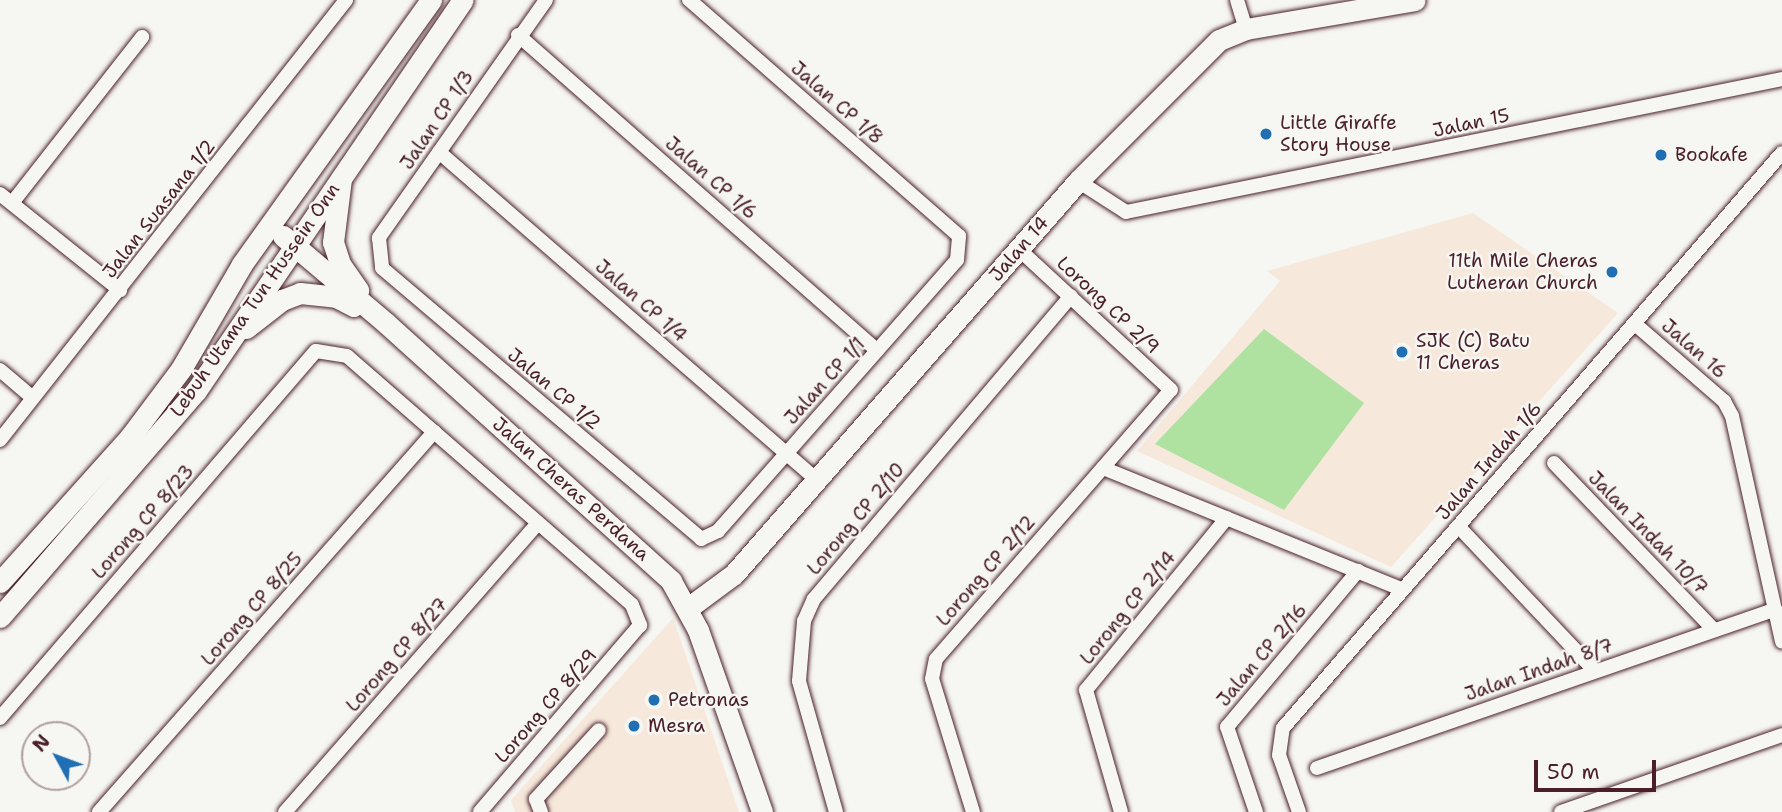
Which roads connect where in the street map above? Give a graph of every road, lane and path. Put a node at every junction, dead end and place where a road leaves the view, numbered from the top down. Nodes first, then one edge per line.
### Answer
1 (346, 0) edge
2 (431, 0) edge
3 (463, 0) edge
4 (546, 0) edge
5 (689, 0) edge
6 (1237, 0) edge
7 (1404, 1) edge
8 (1246, 29) junction
9 (518, 35) junction
10 (142, 37) dead end
11 (1782, 79) edge
12 (330, 140) junction
13 (439, 152) junction
14 (1782, 153) edge
15 (343, 173) junction
16 (1078, 181) junction
17 (6, 199) edge
18 (959, 236) joint
19 (288, 240) junction
20 (1019, 249) junction
21 (382, 268) joint
22 (120, 290) junction
23 (1070, 296) junction
24 (220, 304) junction
25 (387, 324) junction
26 (1635, 324) junction
27 (226, 349) junction
28 (877, 350) junction
29 (0, 370) edge
30 (1171, 390) joint
31 (33, 398) junction
32 (434, 432) junction
33 (0, 440) edge
34 (786, 453) junction
35 (1554, 463) dead end
36 (1103, 468) junction
37 (817, 480) junction
38 (1227, 518) junction
39 (538, 523) junction
40 (1458, 526) junction
41 (701, 539) joint
42 (1358, 571) junction
43 (0, 582) edge
44 (1401, 589) junction
45 (688, 608) junction
46 (1774, 609) junction
47 (0, 617) edge
48 (1714, 629) junction
49 (1782, 642) edge
50 (1595, 671) junction
51 (0, 718) edge
52 (599, 730) dead end
53 (1782, 735) edge
54 (1317, 768) dead end
55 (494, 796) junction
56 (99, 812) edge
57 (285, 812) edge
58 (480, 812) edge
59 (499, 812) edge
60 (541, 812) edge
61 (762, 812) edge
62 (836, 812) edge
63 (973, 812) edge
64 (1121, 812) edge
65 (1256, 812) edge
66 (1299, 812) edge
67 (1562, 812) edge

1 - 22 street, Jalan Suasana 1/2
2 - 12 main road, Lebuh Utama Tun Hussein Onn
3 - 15 main road, Lebuh Utama Tun Hussein Onn
4 - 9 street, Jalan CP 1/3
5 - 18 street, Jalan CP 1/8
6 - 8 street
7 - 8 main road, Jalan 14
8 - 16 main road, Jalan 14
9 - 13 street, Jalan CP 1/3
9 - 28 street, Jalan CP 1/6
10 - 17 street
11 - 16 street, Jalan 15
12 - 19 main road
12 - 24 main road, Lebuh Utama Tun Hussein Onn
13 - 21 street, Jalan CP 1/3
13 - 34 street, Jalan CP 1/4
14 - 26 street, Jalan Indah 1/6
15 - 19 main road, Lebuh Utama Tun Hussein Onn
15 - 25 main road
16 - 20 main road, Jalan 14
17 - 22 street
18 - 28 street, Jalan CP 1/1
19 - 24 main road
19 - 25 main road, Jalan Cheras Perdana
19 - 27 main road, Lebuh Utama Tun Hussein Onn
20 - 23 street, Lorong CP 2/9
20 - 37 main road, Jalan 14
21 - 41 street, Jalan CP 1/2
22 - 31 street, Jalan Suasana 1/2
23 - 30 street, Lorong CP 2/9
23 - 62 street, Lorong CP 2/10
24 - 43 main road, Lebuh Utama Tun Hussein Onn
25 - 27 main road
25 - 45 main road, Jalan Cheras Perdana
26 - 40 street, Jalan Indah 1/6
26 - 46 street, Jalan 16
27 - 47 main road, Lebuh Utama Tun Hussein Onn
28 - 34 street, Jalan CP 1/1
29 - 31 street
30 - 36 street, Lorong CP 2/12
31 - 33 street, Jalan Suasana 1/2
32 - 39 street
32 - 51 street, Lorong CP 8/23
32 - 56 street, Lorong CP 8/25
34 - 37 street, Jalan CP 1/4
34 - 41 street, Jalan CP 1/1
35 - 48 street, Jalan Indah 10/7
36 - 38 street
36 - 63 street, Lorong CP 2/12
37 - 45 main road, Jalan 14
38 - 42 street
38 - 64 street, Lorong CP 2/14
39 - 55 street, Lorong CP 8/29
39 - 57 street, Lorong CP 8/27
40 - 44 street, Jalan Indah 1/6
40 - 50 street
42 - 44 street
42 - 65 street, Jalan CP 2/16
44 - 66 street, Jalan Indah 1/6
45 - 61 main road, Jalan Cheras Perdana
46 - 48 street, Jalan Indah 8/7
46 - 49 street, Jalan 16
48 - 50 street, Jalan Indah 8/7
50 - 54 street, Jalan Indah 8/7
52 - 60 street
53 - 67 street
55 - 58 street, Lorong CP 8/29
55 - 59 street

